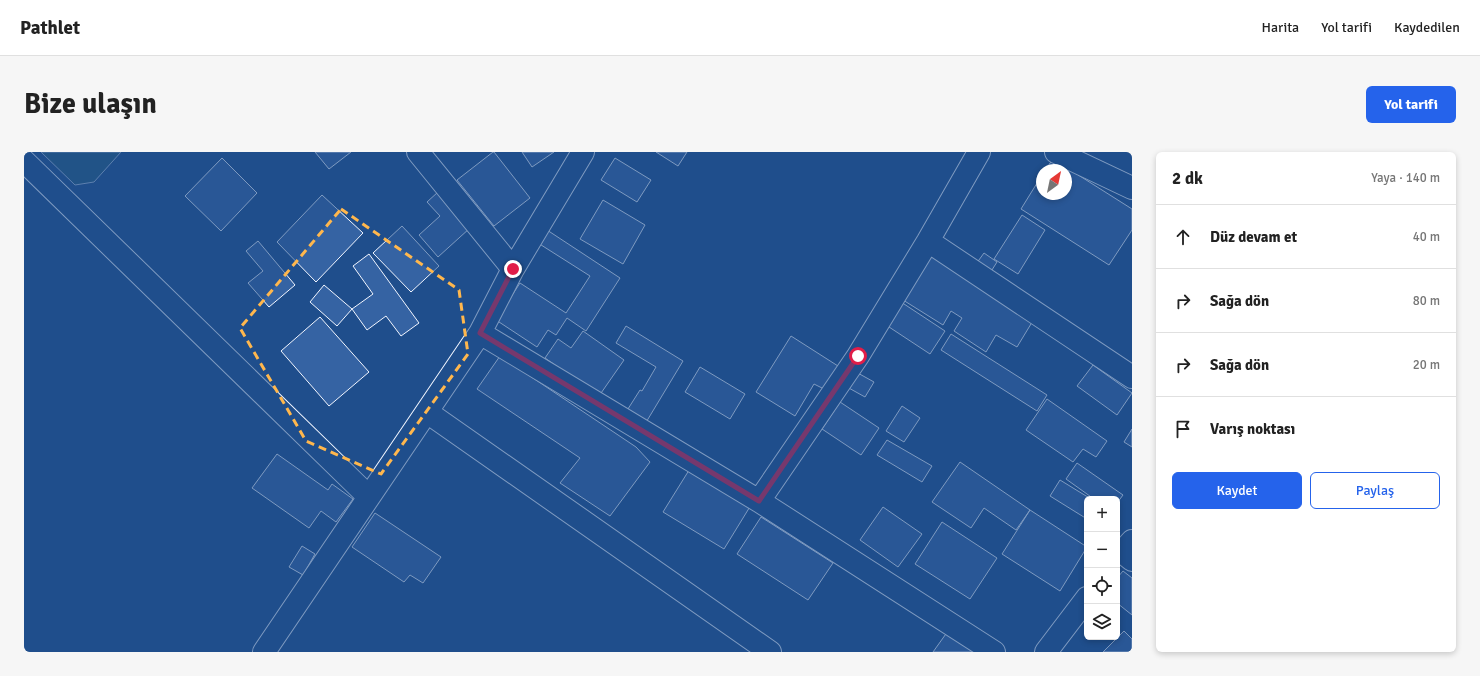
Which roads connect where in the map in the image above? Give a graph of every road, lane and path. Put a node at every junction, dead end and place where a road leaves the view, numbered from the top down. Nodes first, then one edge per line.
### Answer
1 (418, 152) edge
2 (583, 152) edge
3 (978, 152) edge
4 (1056, 152) edge
5 (24, 161) edge
6 (1132, 188) edge
7 (928, 241) junction
8 (513, 269) junction
9 (480, 333) junction
10 (1132, 377) edge
11 (427, 412) junction
12 (369, 497) junction
13 (759, 501) junction
14 (1084, 602) edge
15 (264, 652) edge
16 (770, 652) edge
17 (994, 652) edge
18 (1046, 652) edge

1 - 8 street
2 - 8 street
3 - 7 street
4 - 6 street
5 - 12 street
7 - 10 street
7 - 13 street
8 - 9 street
9 - 11 street
9 - 13 street
11 - 12 street
11 - 16 street
12 - 15 street
13 - 17 street
14 - 18 street

